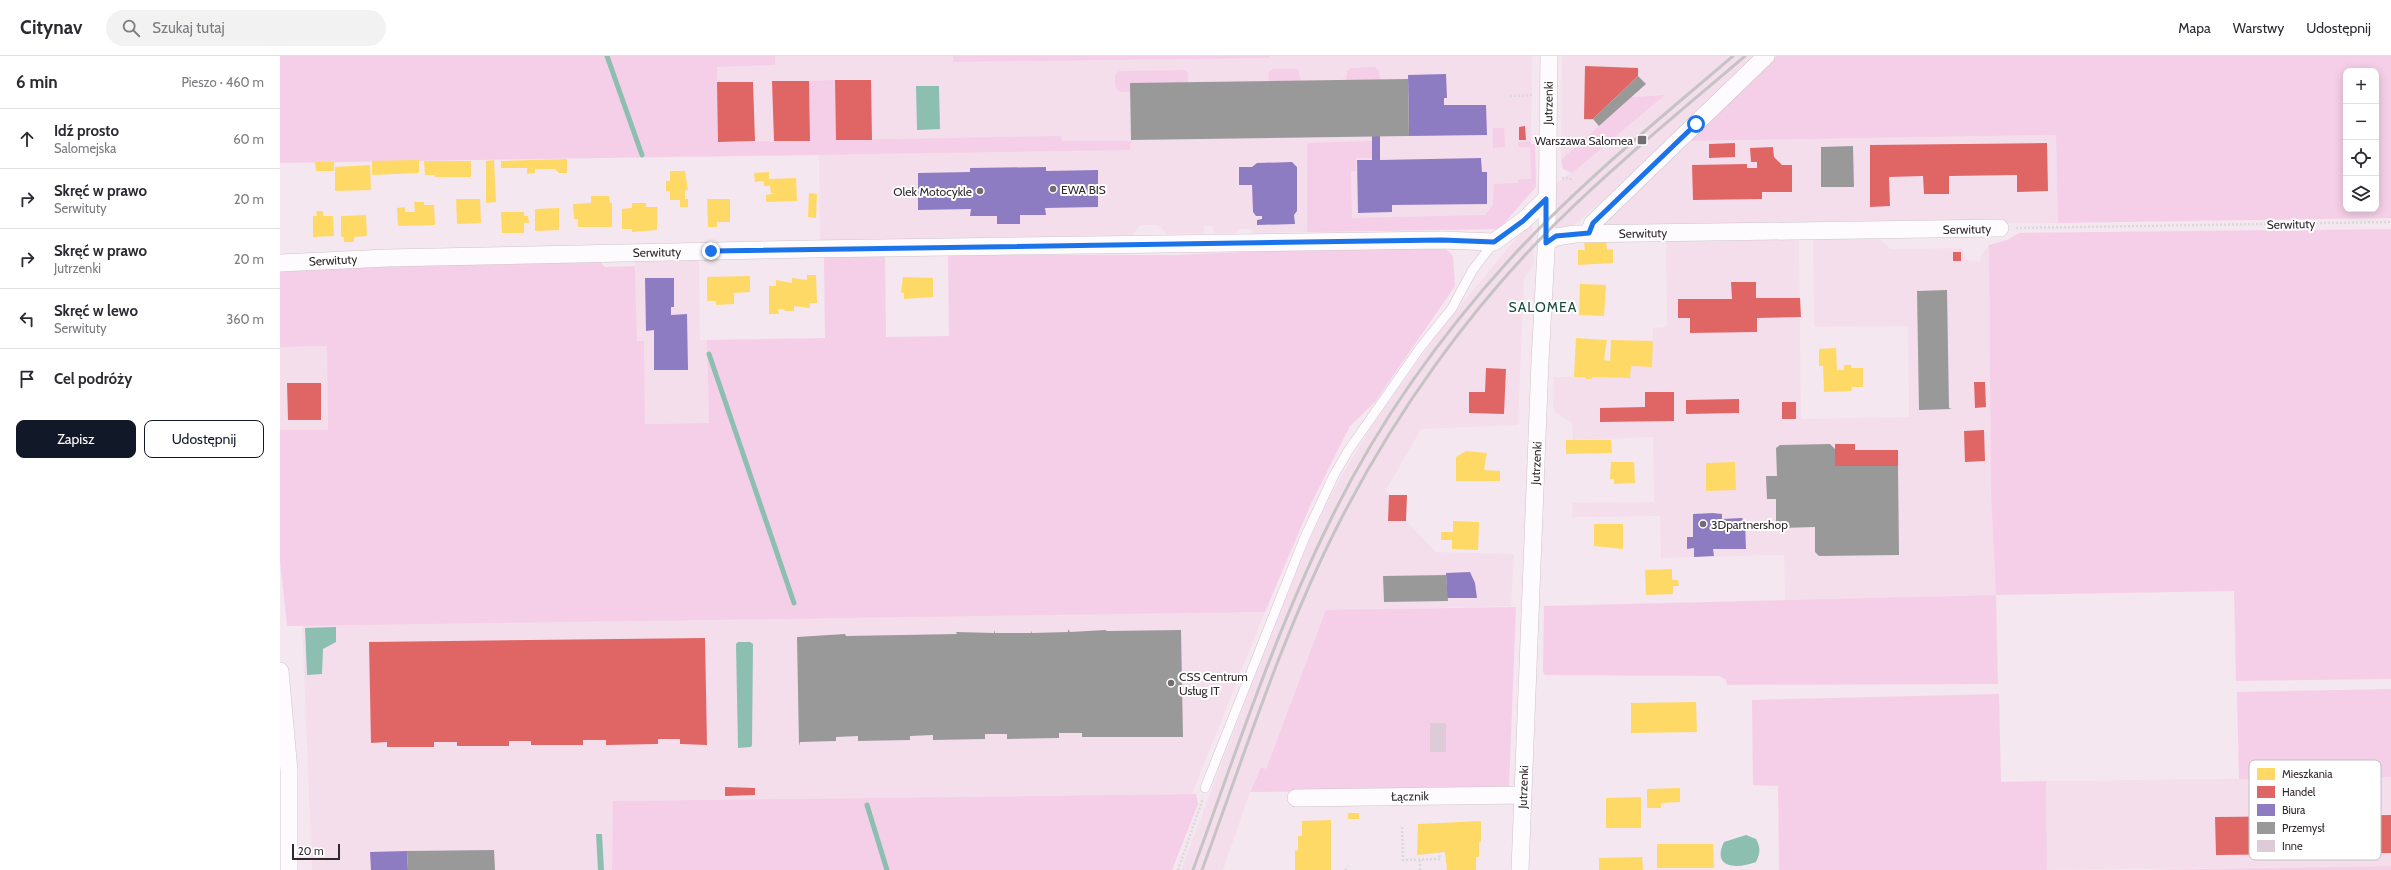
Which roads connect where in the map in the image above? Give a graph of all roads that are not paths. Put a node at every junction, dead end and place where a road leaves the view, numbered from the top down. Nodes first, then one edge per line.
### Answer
1 (1549, 56) edge
2 (1766, 56) edge
3 (1546, 199) junction
4 (2000, 228) road end
5 (1589, 233) junction
6 (1494, 242) junction
7 (1546, 243) junction
8 (280, 263) edge
9 (280, 671) edge
10 (1205, 788) road end
11 (1523, 795) junction
12 (1296, 798) dead end
13 (289, 870) edge
14 (1520, 870) edge

1 - 3 street, Jutrzenki
2 - 5 street
3 - 6 street
3 - 7 street, Jutrzenki
4 - 5 street, Serwituty
5 - 7 street, Serwituty
6 - 8 street, Serwituty
6 - 10 lane
7 - 11 street, Jutrzenki
9 - 13 street
11 - 12 street, Łącznik
11 - 14 street, Jutrzenki

